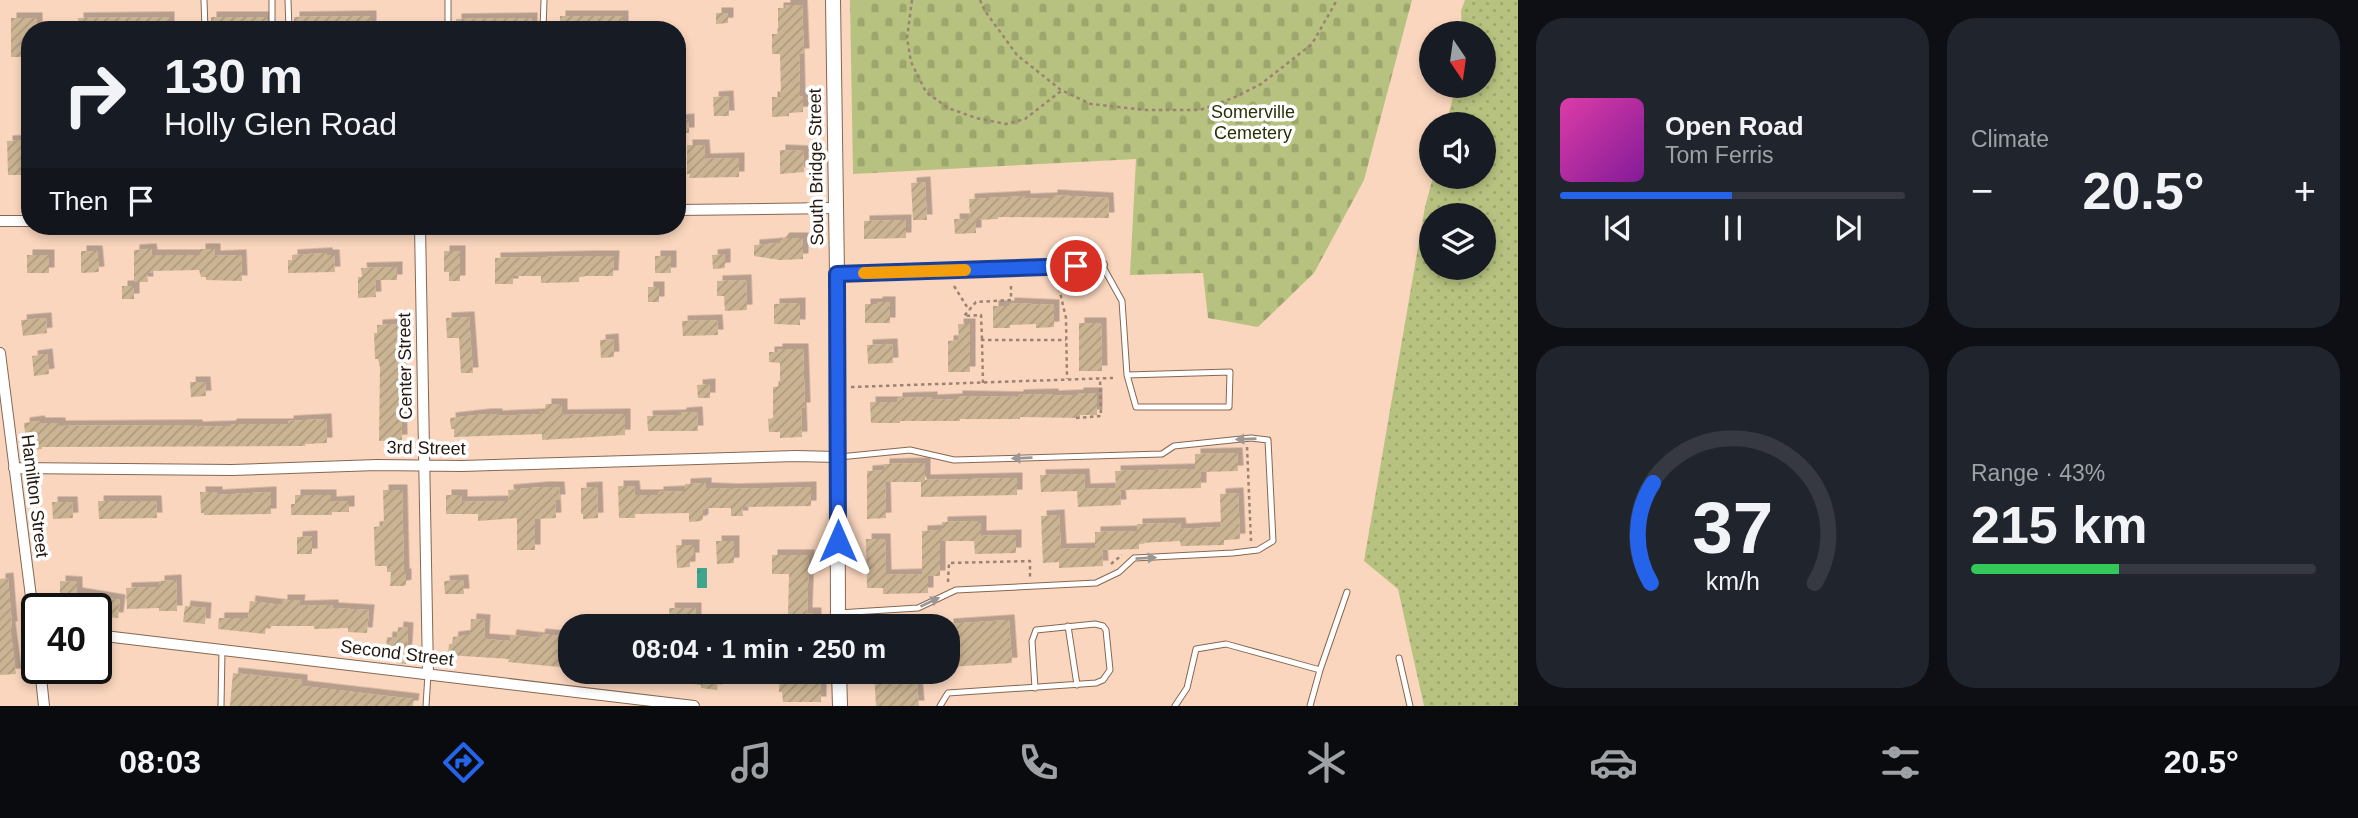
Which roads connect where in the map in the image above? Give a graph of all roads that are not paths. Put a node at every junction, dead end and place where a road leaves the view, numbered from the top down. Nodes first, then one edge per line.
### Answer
1 (204, 0) edge
2 (272, 0) edge
3 (288, 0) edge
4 (448, 0) edge
5 (544, 0) edge
6 (833, 0) edge
7 (205, 21) edge
8 (272, 21) edge
9 (289, 21) edge
10 (448, 21) edge
11 (543, 21) edge
12 (835, 208) junction
13 (686, 210) edge
14 (0, 221) edge
15 (21, 221) edge
16 (420, 235) edge
17 (1102, 265) joint
18 (837, 274) junction
19 (0, 353) edge
20 (1127, 375) junction
21 (837, 457) junction
22 (425, 466) junction
23 (13, 468) junction
24 (1347, 592) dead end
25 (31, 593) edge
26 (838, 614) edge
27 (878, 614) edge
28 (1068, 626) junction
29 (112, 637) edge
30 (222, 650) junction
31 (1399, 658) dead end
32 (1320, 670) junction
33 (428, 674) junction
34 (42, 684) edge
35 (839, 684) edge
36 (1077, 685) junction
37 (1035, 688) junction
38 (44, 706) edge
39 (221, 706) edge
40 (426, 706) edge
41 (694, 706) edge
42 (840, 706) edge
43 (940, 706) edge
44 (1175, 706) edge
45 (1310, 706) edge
46 (1410, 706) edge

1 - 7 lane
2 - 8 lane
3 - 9 lane
4 - 10 lane
5 - 11 lane
6 - 12 street, South Bridge Street
12 - 13 street
12 - 18 street, South Bridge Street
14 - 15 street
16 - 22 street, Center Street
17 - 18 street
17 - 20 lane
18 - 21 street, South Bridge Street
19 - 23 street, Hamilton Street
20 - 20 lane
21 - 22 street, 3rd Street
21 - 26 street, South Bridge Street
27 -> 21 lane
22 - 23 street, 3rd Street
22 - 33 street, Center Street
23 - 25 street, Hamilton Street
24 - 32 lane
28 - 36 lane
28 - 36 lane
28 - 37 lane
29 - 30 street, Second Street
30 - 33 street, Second Street
30 - 39 lane
31 - 46 lane
32 - 44 lane
32 - 45 lane
33 - 40 lane
33 - 41 street, Second Street
34 - 38 street
35 - 42 street
36 - 37 lane
37 - 43 lane

